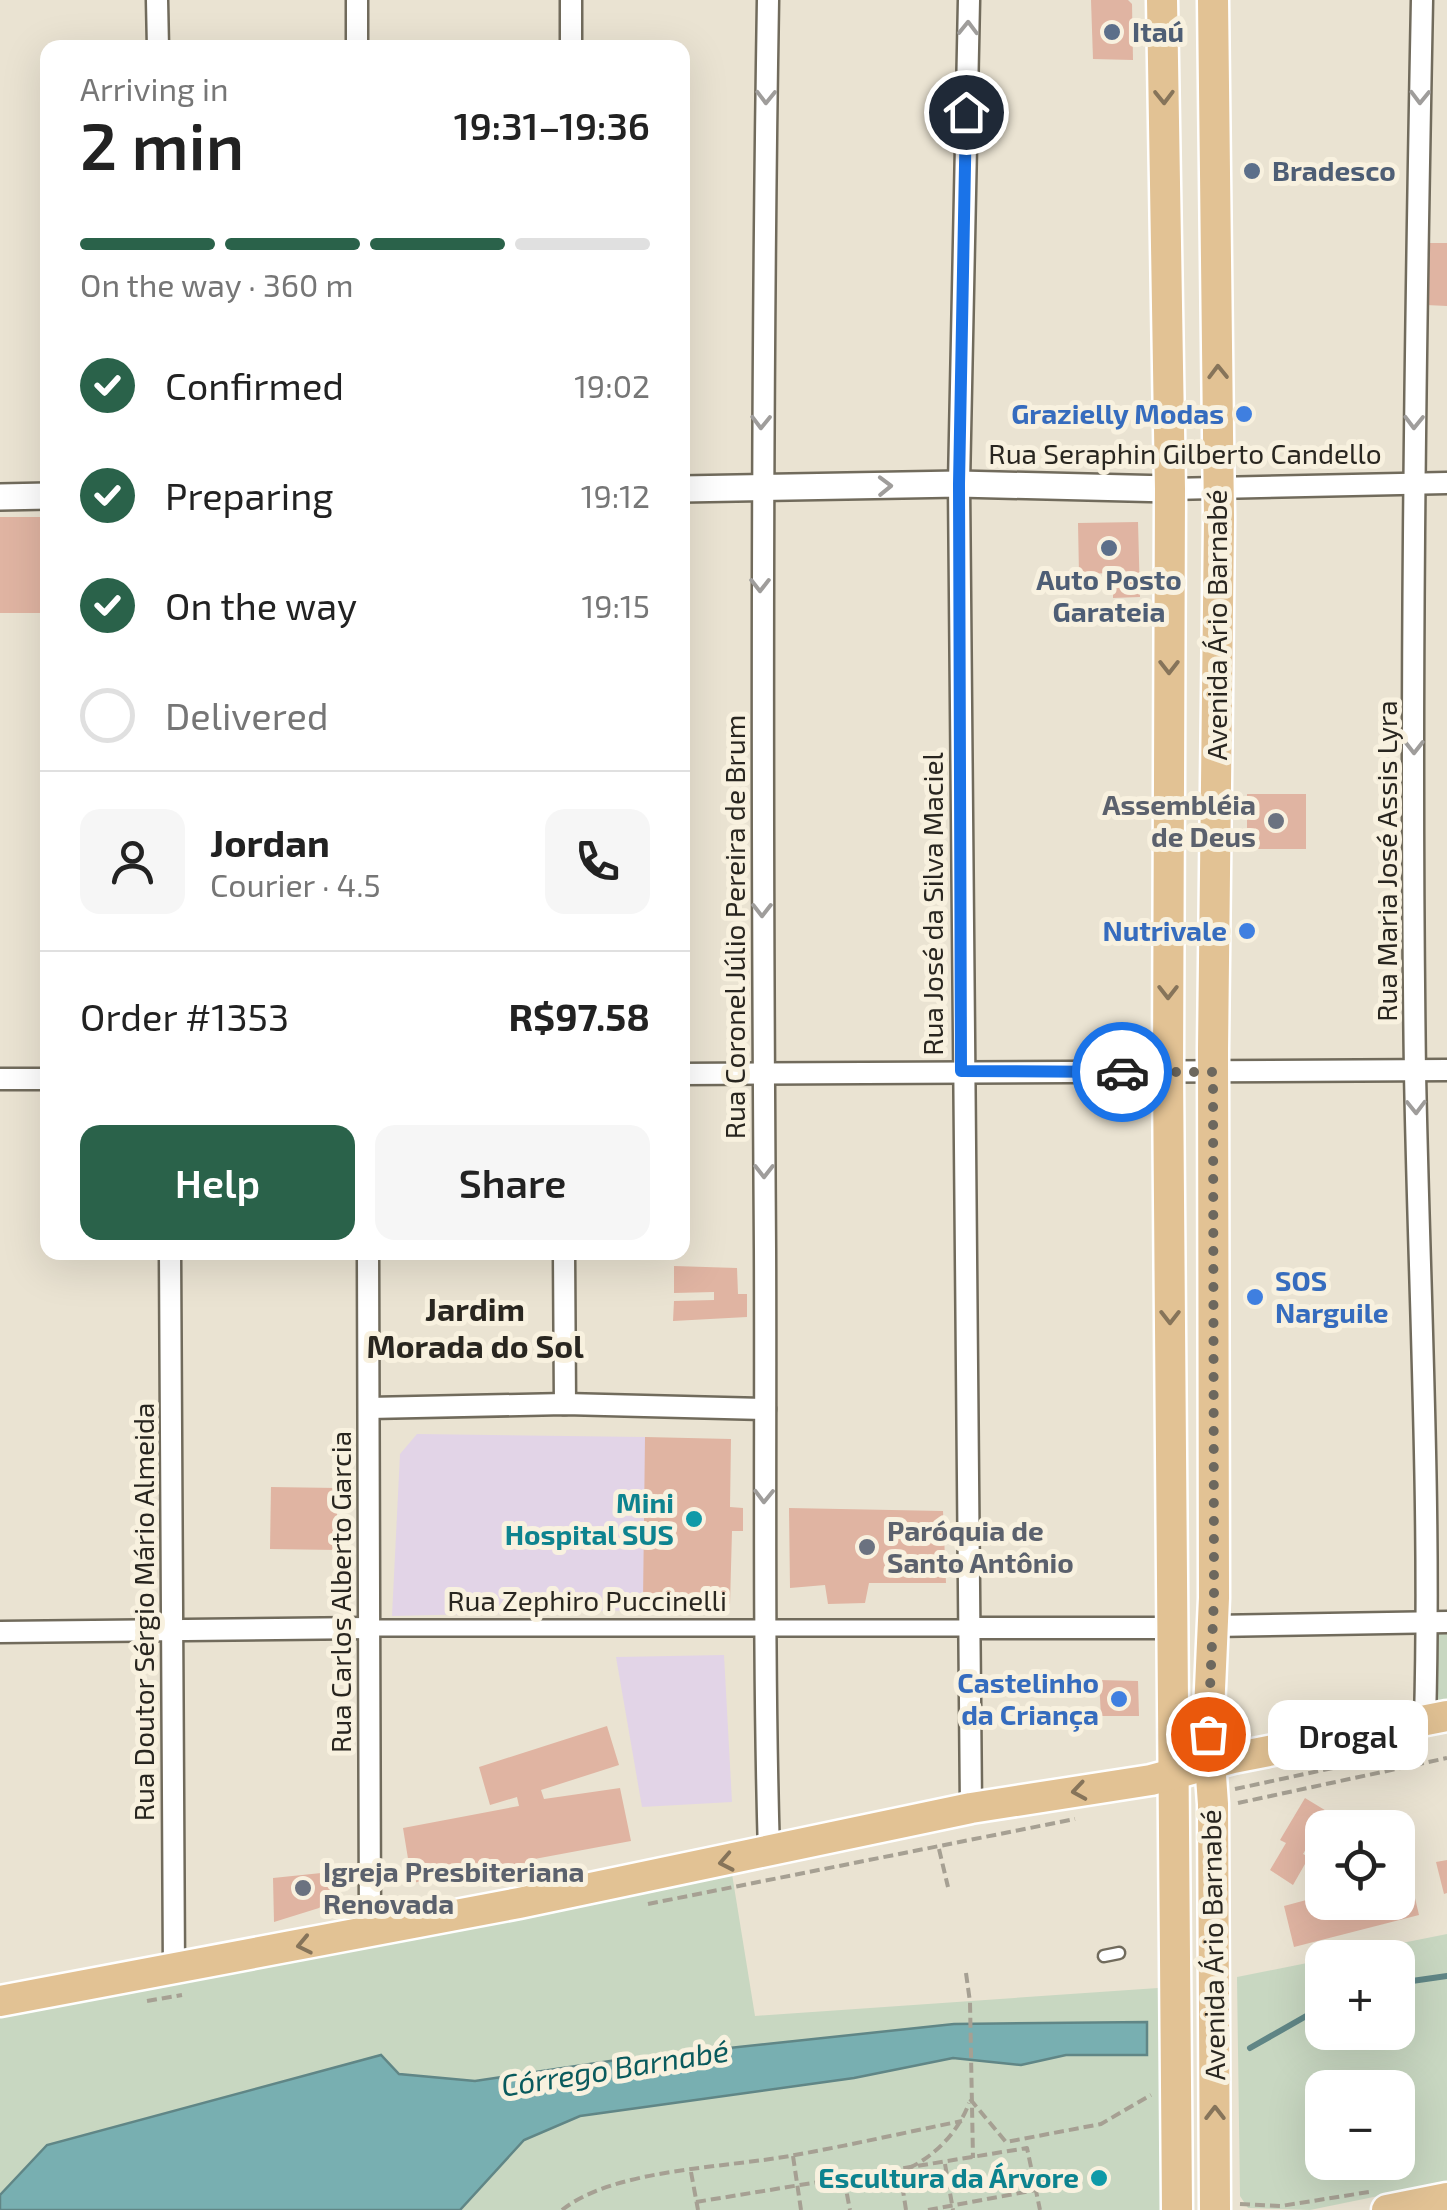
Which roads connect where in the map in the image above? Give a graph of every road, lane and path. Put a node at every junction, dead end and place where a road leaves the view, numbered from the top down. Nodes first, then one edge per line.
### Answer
1 (156, 0) edge
2 (357, 0) edge
3 (571, 0) edge
4 (768, 0) edge
5 (969, 0) edge
6 (1162, 0) edge
7 (1213, 0) edge
8 (1422, 0) edge
9 (158, 40) edge
10 (357, 40) edge
11 (571, 40) edge
12 (959, 484) junction
13 (1413, 484) junction
14 (1447, 484) edge
15 (760, 488) junction
16 (690, 489) edge
17 (1170, 489) junction
18 (1219, 489) junction
19 (0, 496) edge
20 (40, 496) edge
21 (1416, 1070) junction
22 (1447, 1070) edge
23 (961, 1071) junction
24 (1213, 1072) junction
25 (764, 1073) junction
26 (1168, 1073) junction
27 (690, 1074) edge
28 (0, 1078) edge
29 (40, 1079) edge
30 (170, 1260) edge
31 (368, 1260) edge
32 (564, 1260) edge
33 (565, 1404) junction
34 (370, 1408) junction
35 (765, 1409) junction
36 (1437, 1623) edge
37 (1213, 1626) junction
38 (368, 1628) junction
39 (762, 1628) junction
40 (967, 1628) junction
41 (1174, 1628) junction
42 (171, 1630) junction
43 (0, 1632) edge
44 (1434, 1728) edge
45 (1447, 1758) edge
46 (1209, 1764) junction
47 (1174, 1773) junction
48 (1235, 1789) dead end
49 (1228, 1801) dead end
50 (971, 1808) junction
51 (940, 1849) dead end
52 (769, 1853) junction
53 (948, 1886) dead end
54 (370, 1932) junction
55 (1119, 1953) dead end
56 (1104, 1956) dead end
57 (174, 1971) junction
58 (966, 1973) dead end
59 (0, 2000) edge
60 (1177, 2089) junction
61 (970, 2099) junction
62 (962, 2120) junction
63 (793, 2156) junction
64 (973, 2158) junction
65 (945, 2164) junction
66 (691, 2172) junction
67 (898, 2172) junction
68 (844, 2179) junction
69 (797, 2186) junction
70 (1036, 2190) junction
71 (1382, 2200) edge
72 (696, 2202) junction
73 (1432, 2203) edge
74 (1228, 2207) edge
75 (953, 2208) edge
76 (562, 2210) edge
77 (698, 2210) edge
78 (802, 2210) edge
79 (850, 2210) edge
80 (906, 2210) edge
81 (928, 2210) edge
82 (1040, 2210) edge
83 (1177, 2210) edge

1 - 9 street
2 - 10 street
3 - 11 street
4 -> 15 street, Rua Coronel Júlio Pereira de Brum
12 -> 5 street, Rua José da Silva Maciel
6 -> 17 main road, Avenida Ário Barnabé
18 -> 7 main road, Avenida Ário Barnabé
8 -> 13 street, Rua Maria José Assis Lyra
15 -> 12 street, Rua Seraphin Gilberto Candello
12 - 17 street, Rua Seraphin Gilberto Candello
12 - 23 street, Rua José da Silva Maciel
13 - 14 street, Rua Seraphin Gilberto Candello
13 - 18 street, Rua Seraphin Gilberto Candello
13 -> 21 street, Rua Maria José Assis Lyra
15 - 16 street, Rua Seraphin Gilberto Candello
15 -> 25 street, Rua Coronel Júlio Pereira de Brum
17 - 18 street, Rua Seraphin Gilberto Candello
17 -> 26 main road, Avenida Ário Barnabé
18 - 24 main road, Avenida Ário Barnabé
19 - 20 street
21 - 22 street
21 - 24 street
21 -> 36 street, Rua Maria José Assis Lyra
23 - 25 street
23 - 26 street
23 - 40 street, Rua José da Silva Maciel
24 - 26 street
24 - 37 main road, Avenida Ário Barnabé
25 - 27 street
25 -> 35 street, Rua Coronel Júlio Pereira de Brum
26 -> 41 main road, Avenida Ário Barnabé
28 - 29 street
30 - 42 street, Rua Doutor Sérgio Mário Almeida
31 - 34 street, Rua Carlos Alberto Garcia
32 - 33 street
33 - 34 street
33 - 35 street
34 - 38 street, Rua Carlos Alberto Garcia
35 -> 39 street, Rua Coronel Júlio Pereira de Brum
36 - 37 street
36 - 44 street, Rua Maria José Assis Lyra
37 - 46 main road, Avenida Ário Barnabé
38 - 39 street, Rua Zephiro Puccinelli
38 - 42 street, Rua Zephiro Puccinelli
38 - 54 street, Rua Carlos Alberto Garcia
39 - 40 street, Rua Zephiro Puccinelli
39 - 52 street, Rua Coronel Júlio Pereira de Brum
40 - 41 street, Rua Zephiro Puccinelli
40 - 50 street, Rua José da Silva Maciel
41 - 47 main road, Avenida Ário Barnabé
42 - 43 street, Rua Zephiro Puccinelli
42 - 57 street, Rua Doutor Sérgio Mário Almeida
44 - 46 main road
44 - 48 path
45 - 49 path
46 - 47 main road
74 -> 46 main road, Avenida Ário Barnabé
47 -> 50 main road
47 - 60 main road, Avenida Ário Barnabé
50 - 52 main road
51 - 53 path
52 -> 54 main road
54 -> 57 main road
55 - 56 lane
57 - 59 main road
58 - 61 path
60 - 61 path
60 - 83 main road, Avenida Ário Barnabé
61 - 62 path
61 - 64 path
62 - 63 path
62 - 67 path
63 - 66 path
63 - 69 path
64 - 65 path
64 - 70 path
65 - 67 path
65 - 75 path
66 - 72 path
66 - 76 path
67 - 68 path
67 - 80 path
68 - 69 path
68 - 79 path
69 - 72 path
69 - 78 path
70 - 75 path
70 - 82 path
71 - 73 main road
71 - 74 path
72 - 77 path
75 - 81 path

